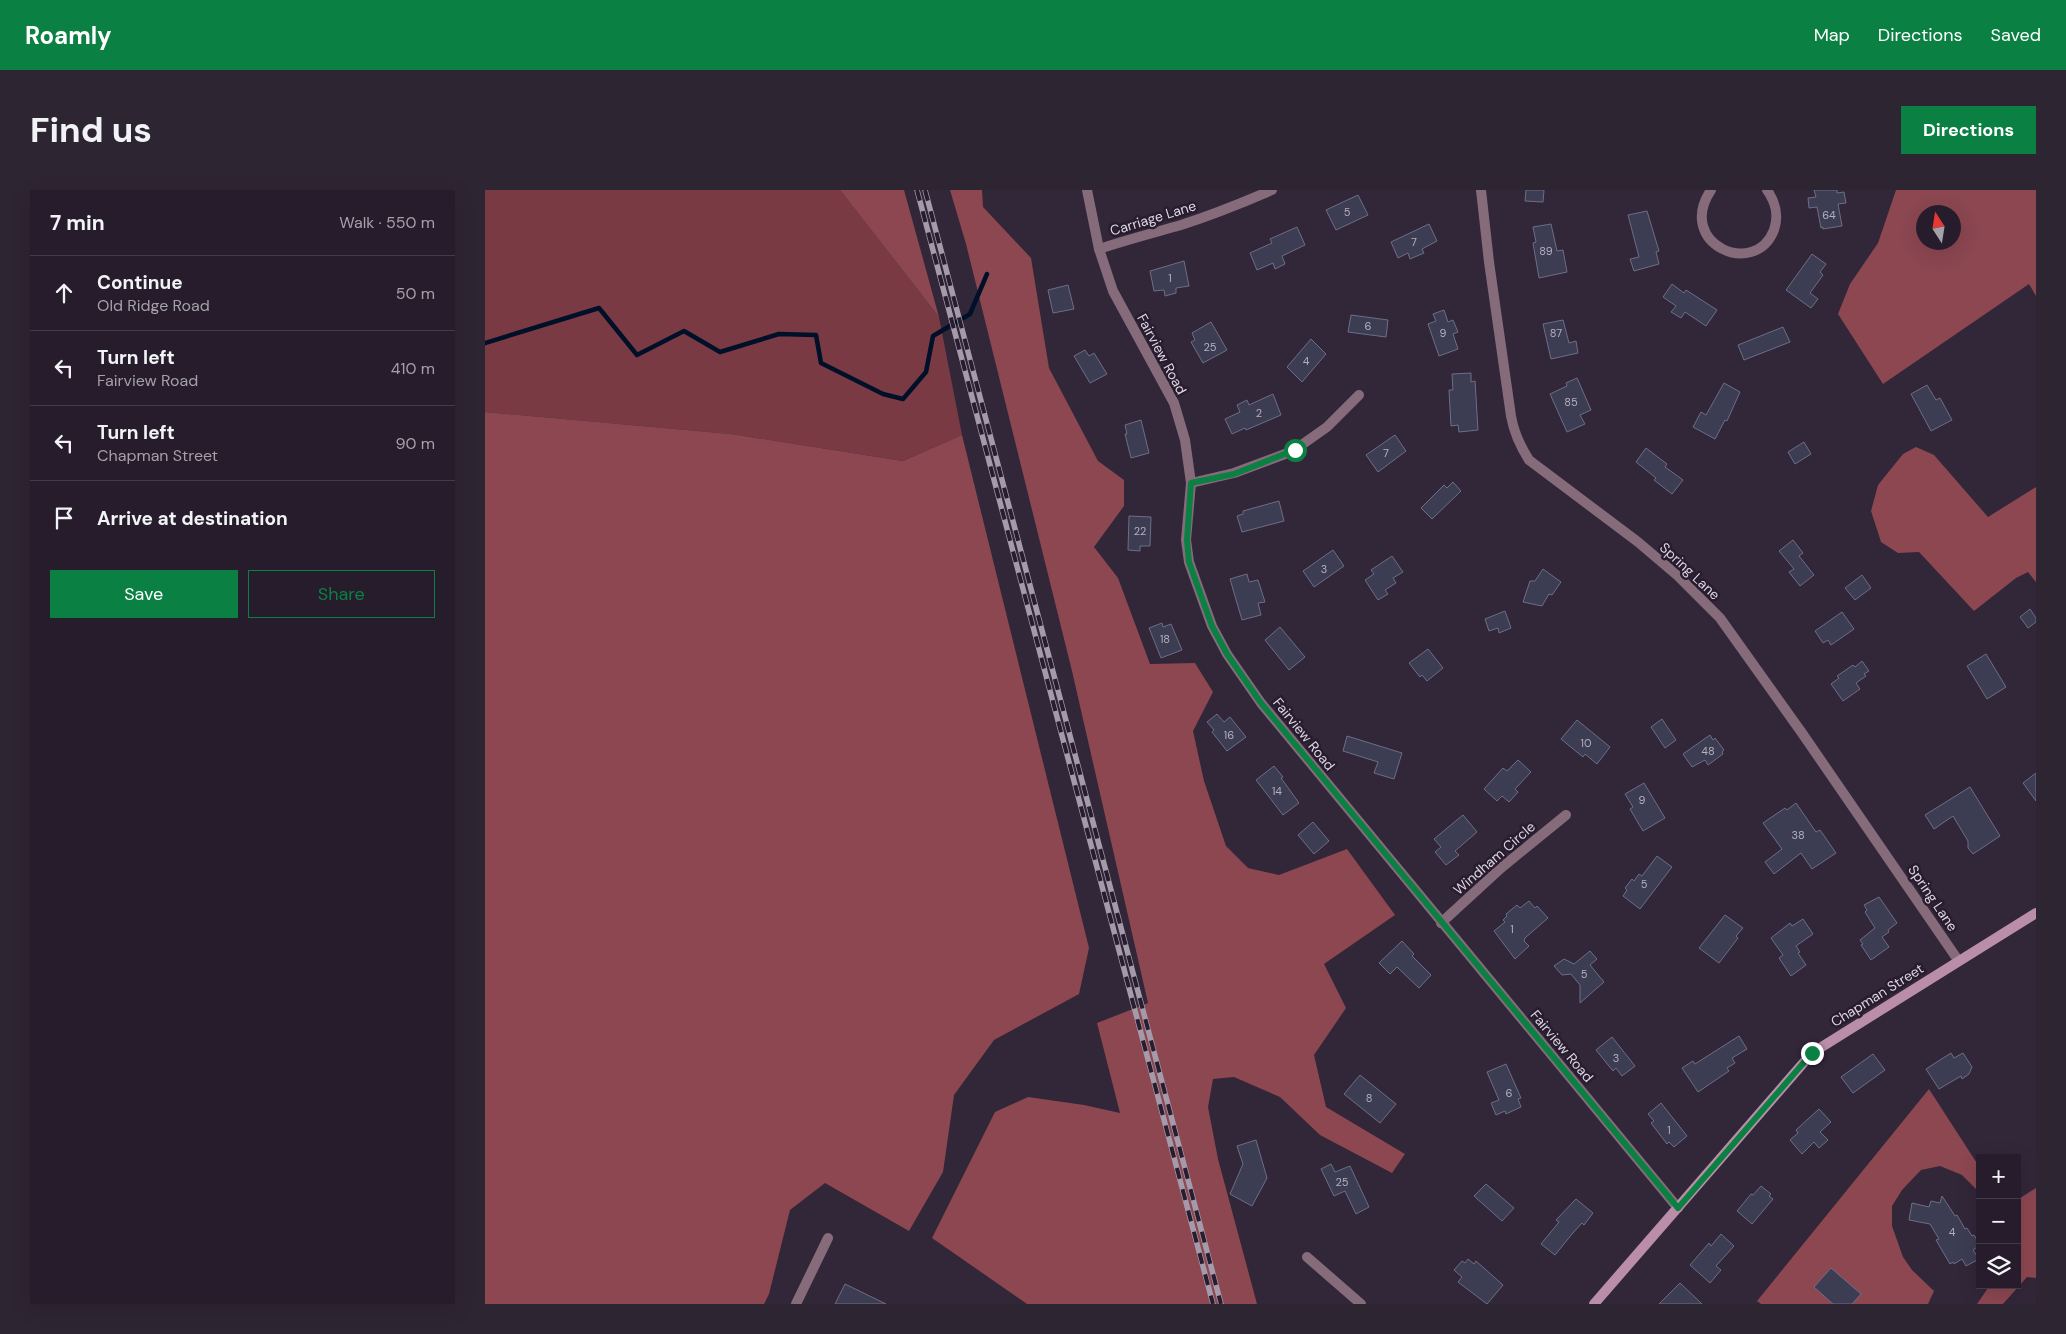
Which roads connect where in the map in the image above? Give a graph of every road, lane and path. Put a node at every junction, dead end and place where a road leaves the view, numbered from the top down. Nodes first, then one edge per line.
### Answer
1 (1087, 190) edge
2 (1272, 190) edge
3 (1481, 190) edge
4 (1711, 190) edge
5 (1767, 190) edge
6 (1099, 250) junction
7 (1359, 395) dead end
8 (1191, 483) junction
9 (1566, 815) dead end
10 (2036, 913) edge
11 (1441, 923) junction
12 (1959, 960) junction
13 (1678, 1208) junction
14 (828, 1238) dead end
15 (1307, 1257) dead end
16 (796, 1304) edge
17 (1361, 1304) edge
18 (1594, 1304) edge

1 - 6 street, Fairview Road
2 - 6 street, Carriage Lane
3 - 12 street, Spring Lane
4 - 5 street
6 - 8 street, Fairview Road
7 - 8 street
8 - 11 street, Fairview Road
9 - 11 street, Windham Circle
10 - 12 street, Chapman Street
11 - 13 street, Fairview Road
12 - 13 street, Chapman Street
13 - 18 street, Chapman Street
14 - 16 street
15 - 17 street

